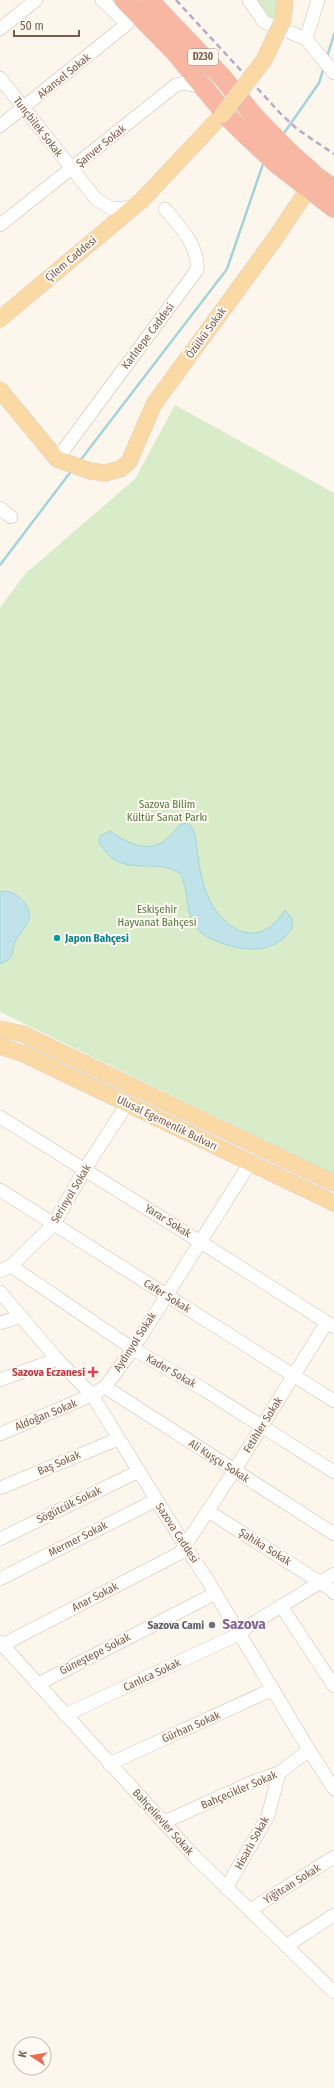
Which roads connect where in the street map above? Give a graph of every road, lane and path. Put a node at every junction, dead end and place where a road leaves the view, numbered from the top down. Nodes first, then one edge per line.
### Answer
1 (36, 0) edge
2 (102, 0) edge
3 (124, 0) edge
4 (149, 0) edge
5 (249, 0) edge
6 (285, 0) edge
7 (318, 0) edge
8 (0, 29) edge
9 (306, 39) junction
10 (334, 72) edge
11 (0, 78) edge
12 (207, 89) junction
13 (24, 108) junction
14 (0, 126) edge
15 (282, 158) junction
16 (71, 170) junction
17 (312, 183) junction
18 (334, 189) edge
19 (138, 203) junction
20 (334, 208) edge
21 (165, 209) dead end
22 (0, 225) edge
23 (0, 319) edge
24 (0, 390) edge
25 (57, 459) junction
26 (0, 508) edge
27 (11, 517) dead end
28 (0, 1029) edge
29 (0, 1046) edge
30 (127, 1104) junction
31 (0, 1117) edge
32 (250, 1162) junction
33 (85, 1169) junction
34 (334, 1183) edge
35 (0, 1190) edge
36 (334, 1202) edge
37 (54, 1224) junction
38 (199, 1241) junction
39 (5, 1269) edge
40 (0, 1292) edge
41 (166, 1295) junction
42 (21, 1316) junction
43 (0, 1323) edge
44 (330, 1325) edge
45 (133, 1349) junction
46 (57, 1358) junction
47 (293, 1375) junction
48 (0, 1380) edge
49 (105, 1387) junction
50 (92, 1396) junction
51 (334, 1401) edge
52 (261, 1426) junction
53 (0, 1434) edge
54 (118, 1438) junction
55 (139, 1471) junction
56 (234, 1471) junction
57 (334, 1472) edge
58 (0, 1488) edge
59 (156, 1500) junction
60 (208, 1512) junction
61 (334, 1534) edge
62 (0, 1539) edge
63 (185, 1546) junction
64 (334, 1574) edge
65 (0, 1579) edge
66 (321, 1583) junction
67 (216, 1593) junction
68 (334, 1593) edge
69 (281, 1606) junction
70 (239, 1634) junction
71 (1, 1644) edge
72 (38, 1684) junction
73 (334, 1686) edge
74 (273, 1690) junction
75 (65, 1715) junction
76 (309, 1750) junction
77 (109, 1764) junction
78 (279, 1773) junction
79 (334, 1788) edge
80 (164, 1822) junction
81 (334, 1857) edge
82 (226, 1888) junction
83 (250, 1910) junction
84 (334, 1915) edge
85 (286, 1946) junction
86 (332, 1986) edge

1 - 8 street
2 - 13 street, Akansel Sokak
3 - 12 highway, D230
4 - 15 highway, D230
5 - 9 street
6 - 19 main road, Çilem Caddesi, bridge
7 - 9 street
9 - 10 street
11 - 13 street, Tunçbilek Sokak
12 - 15 highway, D230
12 - 16 street, Şanver Sokak
13 - 14 street, Akansel Sokak
13 - 16 street, Tunçbilek Sokak
15 - 17 highway, D230
16 - 19 street, Tunçbilek Sokak
16 - 22 street, Şanver Sokak
17 - 18 highway, D230
17 - 20 highway, D230
17 - 25 main road, Özülkü Sokak
19 - 23 main road, Çilem Caddesi
21 - 25 street, Karlıtepe Caddesi
24 - 25 main road
26 - 27 street
28 - 34 main road, Ulusal Egemenlik Bulvarı
29 - 30 main road, Ulusal Egemenlik Bulvarı
30 - 32 main road, Ulusal Egemenlik Bulvarı
30 - 33 street, Serinyol Sokak
31 - 33 street, Yarar Sokak
32 - 36 main road, Ulusal Egemenlik Bulvarı
32 - 38 street, Aydınyol Sokak
33 - 37 street, Serinyol Sokak
33 - 38 street, Yarar Sokak
35 - 37 street, Cafer Sokak
37 - 39 street, Serinyol Sokak
37 - 41 street, Cafer Sokak
38 - 41 street, Aydınyol Sokak
38 - 44 street, Yarar Sokak
39 - 45 street, Kader Sokak
40 - 42 street, Sazova Caddesi
41 - 45 street, Aydınyol Sokak
41 - 47 street, Cafer Sokak
42 - 43 street
42 - 46 street, Sazova Caddesi
44 - 47 street, Fetihler Sokak
45 - 49 street, Aydınyol Sokak
45 - 52 street, Kader Sokak
46 - 48 street
46 - 50 street, Sazova Caddesi
47 - 51 street, Cafer Sokak
47 - 52 street, Fetihler Sokak
49 - 50 street, Aydınyol Sokak
49 - 56 street, Ali Kuşçu Sokak
50 - 53 street, Aldoğan Sokak
50 - 54 street, Sazova Caddesi
52 - 56 street, Fetihler Sokak
52 - 57 street, Kader Sokak
54 - 55 street, Sazova Caddesi
54 - 58 street, Baş Sokak
55 - 59 street, Sazova Caddesi
55 - 62 street, Sögütcük Sokak
56 - 60 street, Fetihler Sokak
56 - 61 street, Ali Kuşçu Sokak
59 - 63 street, Sazova Caddesi
59 - 65 street, Mermer Sokak
60 - 63 street, Fetihler Sokak
60 - 66 street, Şahika Sokak
63 - 67 street, Sazova Caddesi
63 - 71 street, Anar Sokak
64 - 66 street, Canlıca Sokak
66 - 68 street, Şahika Sokak
66 - 69 street, Canlıca Sokak
67 - 70 street, Sazova Caddesi
67 - 72 street, Güneştepe Sokak
69 - 70 street, Canlıca Sokak
69 - 73 street
70 - 74 street, Sazova Caddesi
70 - 75 street, Canlıca Sokak
71 - 72 street, Bahçelievler Sokak
72 - 75 street, Bahçelievler Sokak
74 - 76 street, Sazova Caddesi
74 - 77 street, Gürhan Sokak
75 - 77 street, Bahçelievler Sokak
76 - 78 street, Bahçecikler Sokak
76 - 79 street, Sazova Caddesi
77 - 80 street, Bahçelievler Sokak
78 - 80 street, Bahçecikler Sokak
78 - 82 street, Hisarlı Sokak
80 - 82 street, Bahçelievler Sokak
81 - 83 street, Yiğitcan Sokak
82 - 83 street, Bahçelievler Sokak
83 - 85 street, Bahçelievler Sokak
84 - 85 street
85 - 86 street, Bahçelievler Sokak

